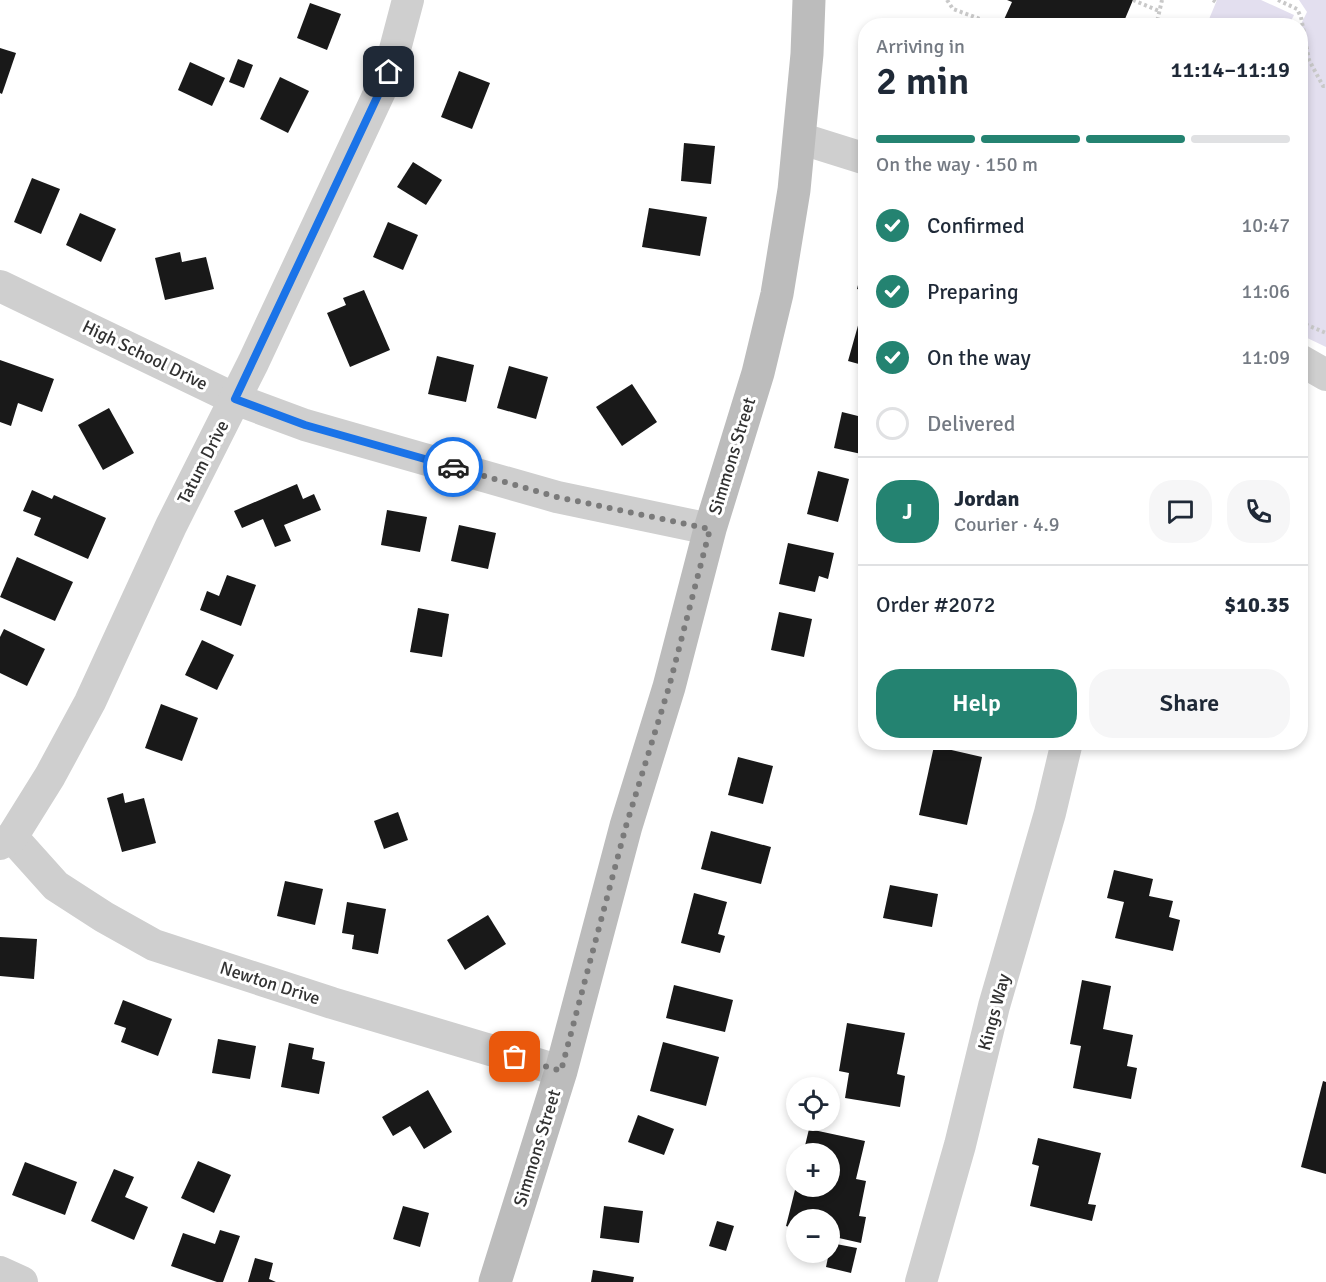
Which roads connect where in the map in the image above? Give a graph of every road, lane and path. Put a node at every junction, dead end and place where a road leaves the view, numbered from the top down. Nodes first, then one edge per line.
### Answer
1 (408, 0) edge
2 (809, 0) edge
3 (947, 0) edge
4 (1133, 0) edge
5 (1162, 0) edge
6 (1278, 0) edge
7 (1159, 11) junction
8 (978, 18) edge
9 (1158, 18) edge
10 (1301, 18) edge
11 (1308, 55) edge
12 (1326, 86) edge
13 (800, 138) junction
14 (858, 156) edge
15 (0, 286) edge
16 (1308, 325) edge
17 (1326, 333) edge
18 (1308, 365) edge
19 (1326, 375) edge
20 (235, 399) junction
21 (710, 529) junction
22 (1065, 750) edge
23 (6, 840) edge
24 (561, 1071) junction
25 (0, 1272) edge
26 (22, 1282) edge
27 (495, 1282) edge
28 (921, 1282) edge

1 - 20 street, Tatum Drive
2 - 13 street, Simmons Street
3 - 8 path
4 - 7 path
5 - 7 path
6 - 10 path
7 - 9 path
11 - 12 path
13 - 14 street
13 - 21 street, Simmons Street
15 - 20 street, High School Drive
16 - 17 path
18 - 19 street
20 - 21 street, High School Drive
20 - 23 street, Tatum Drive
21 - 24 street, Simmons Street
22 - 28 street, Kings Way
23 - 24 street, Newton Drive
24 - 27 street, Simmons Street
25 - 26 street

